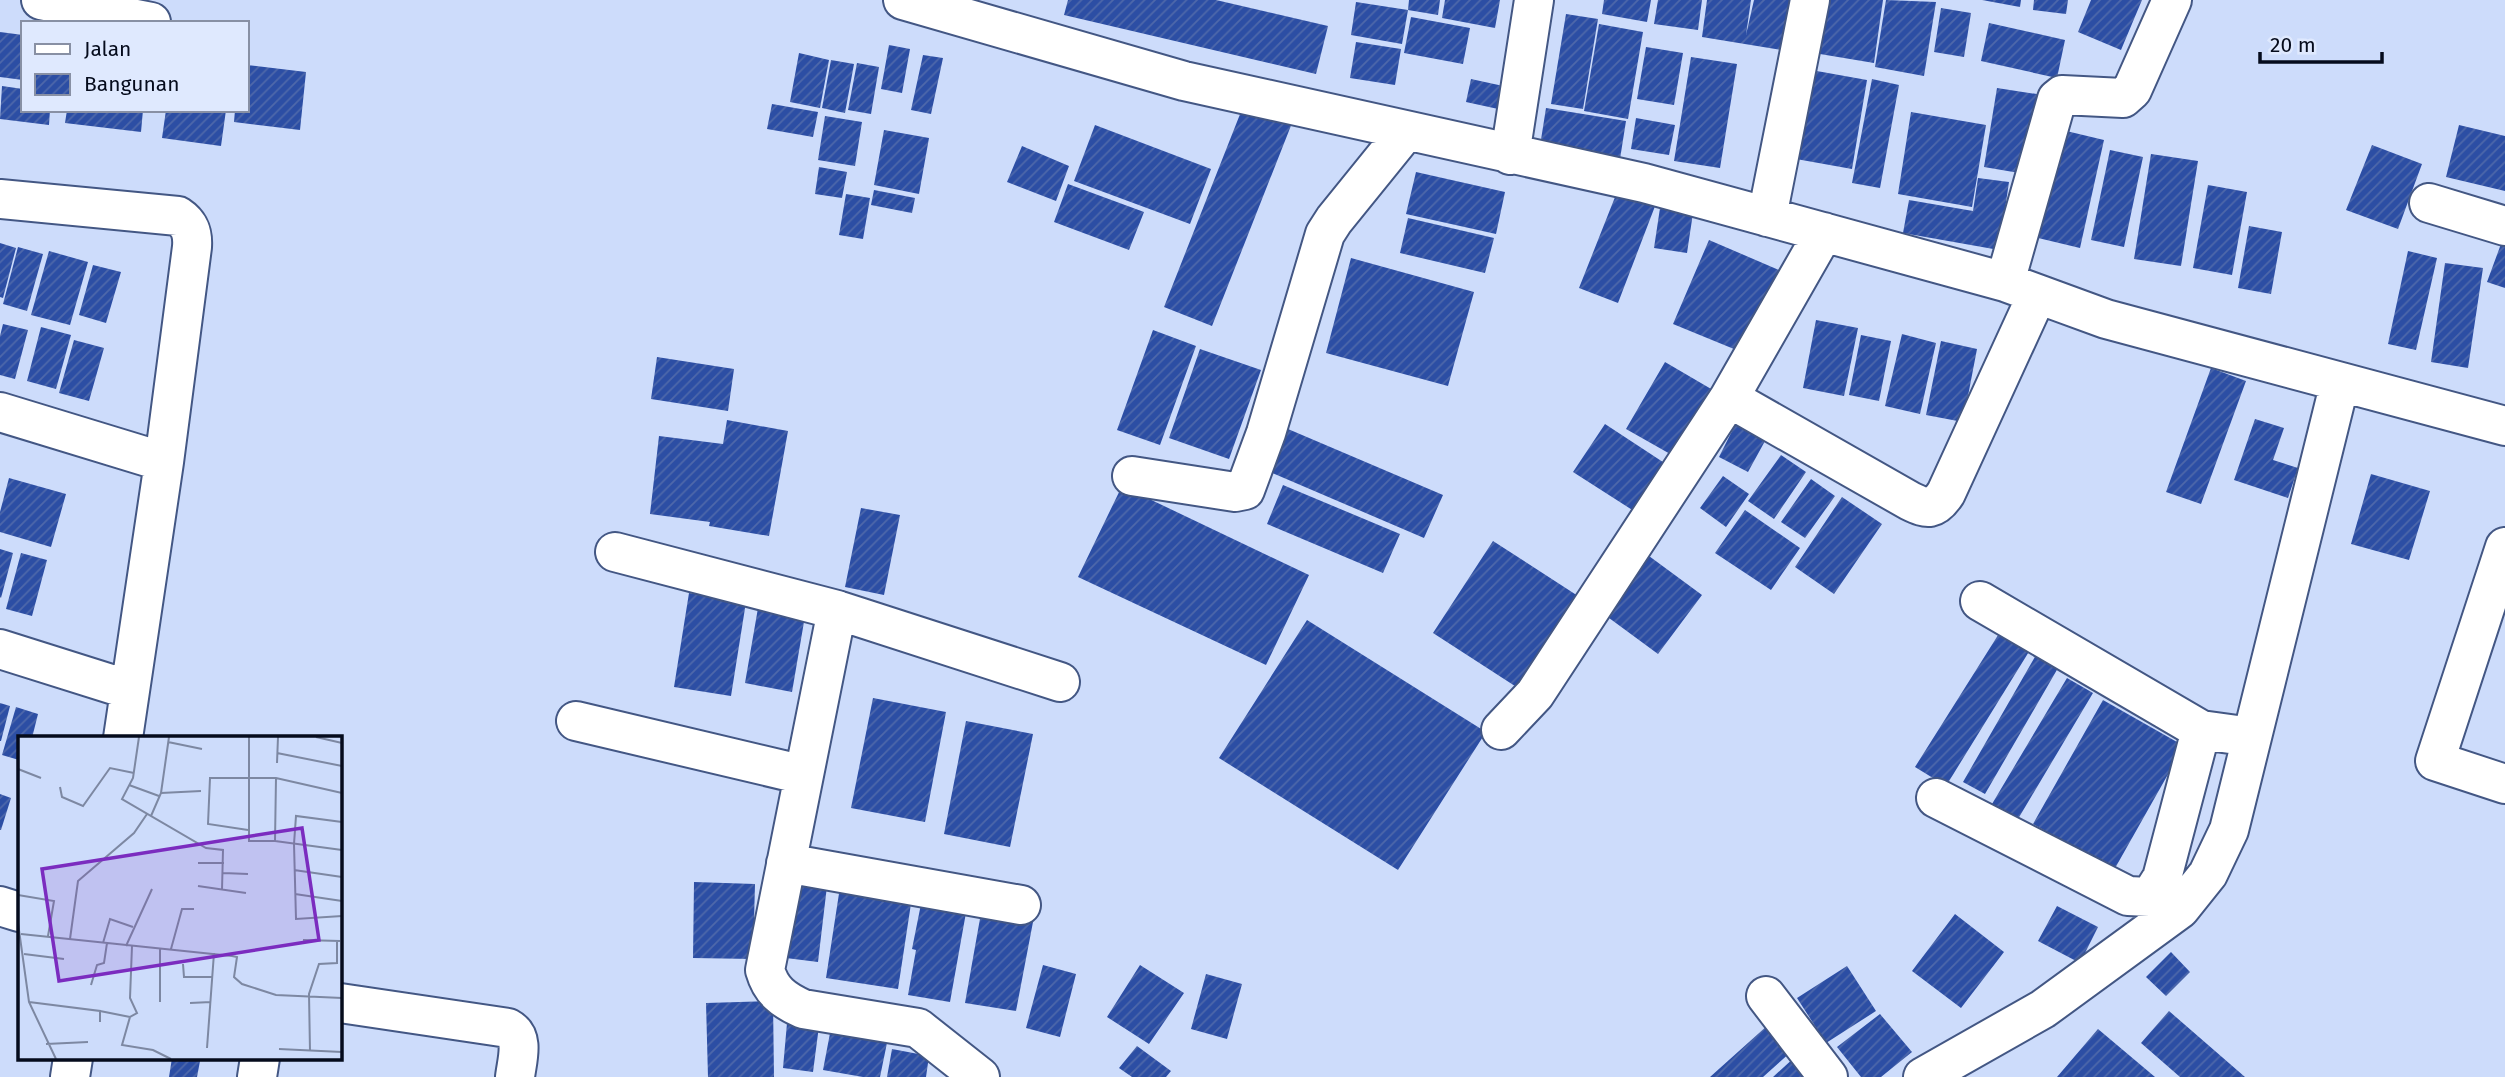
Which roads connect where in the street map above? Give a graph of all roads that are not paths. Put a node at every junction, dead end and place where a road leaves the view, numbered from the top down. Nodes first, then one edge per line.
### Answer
1 (41, 0) edge
2 (904, 0) edge
3 (1534, 0) edge
4 (1810, 0) edge
5 (2172, 0) edge
6 (1017, 15) edge
7 (146, 21) edge
8 (1406, 131) junction
9 (1510, 155) junction
10 (0, 199) edge
11 (2429, 203) dead end
12 (1767, 216) junction
13 (2505, 226) edge
14 (1824, 232) junction
15 (2021, 289) junction
16 (2340, 382) junction
17 (1730, 398) junction
18 (0, 412) edge
19 (2505, 426) edge
20 (164, 462) junction
21 (1132, 476) dead end
22 (2505, 547) edge
23 (615, 552) dead end
24 (1980, 601) dead end
25 (837, 610) junction
26 (0, 649) edge
27 (1060, 682) dead end
28 (130, 690) junction
29 (576, 721) dead end
30 (1501, 730) dead end
31 (2201, 730) junction
32 (123, 736) edge
33 (2252, 737) junction
34 (804, 775) junction
35 (2505, 785) edge
36 (1936, 798) dead end
37 (786, 863) junction
38 (1021, 905) dead end
39 (0, 906) edge
40 (18, 912) edge
41 (1766, 996) dead end
42 (341, 1003) edge
43 (515, 1077) edge
44 (980, 1077) edge
45 (1828, 1077) edge
46 (1923, 1077) edge

1 - 7 street
2 - 6 street
3 - 9 street
4 - 12 street
5 - 15 street
6 - 8 street
8 - 9 street
8 - 21 street
9 - 12 street
10 - 20 street
11 - 13 street
12 - 14 street
14 - 15 street
14 - 17 street
15 - 16 street
15 - 17 street
16 - 19 street
16 - 33 street
17 - 30 street
18 - 20 street
20 - 28 street
22 - 35 street
23 - 25 street
24 - 31 street
25 - 27 street
25 - 34 street
26 - 28 street
28 - 32 street
29 - 34 street
31 - 33 street
31 - 36 street
33 - 46 street
34 - 37 street
37 - 38 street
37 - 44 street
39 - 40 street
41 - 45 street
42 - 43 street

